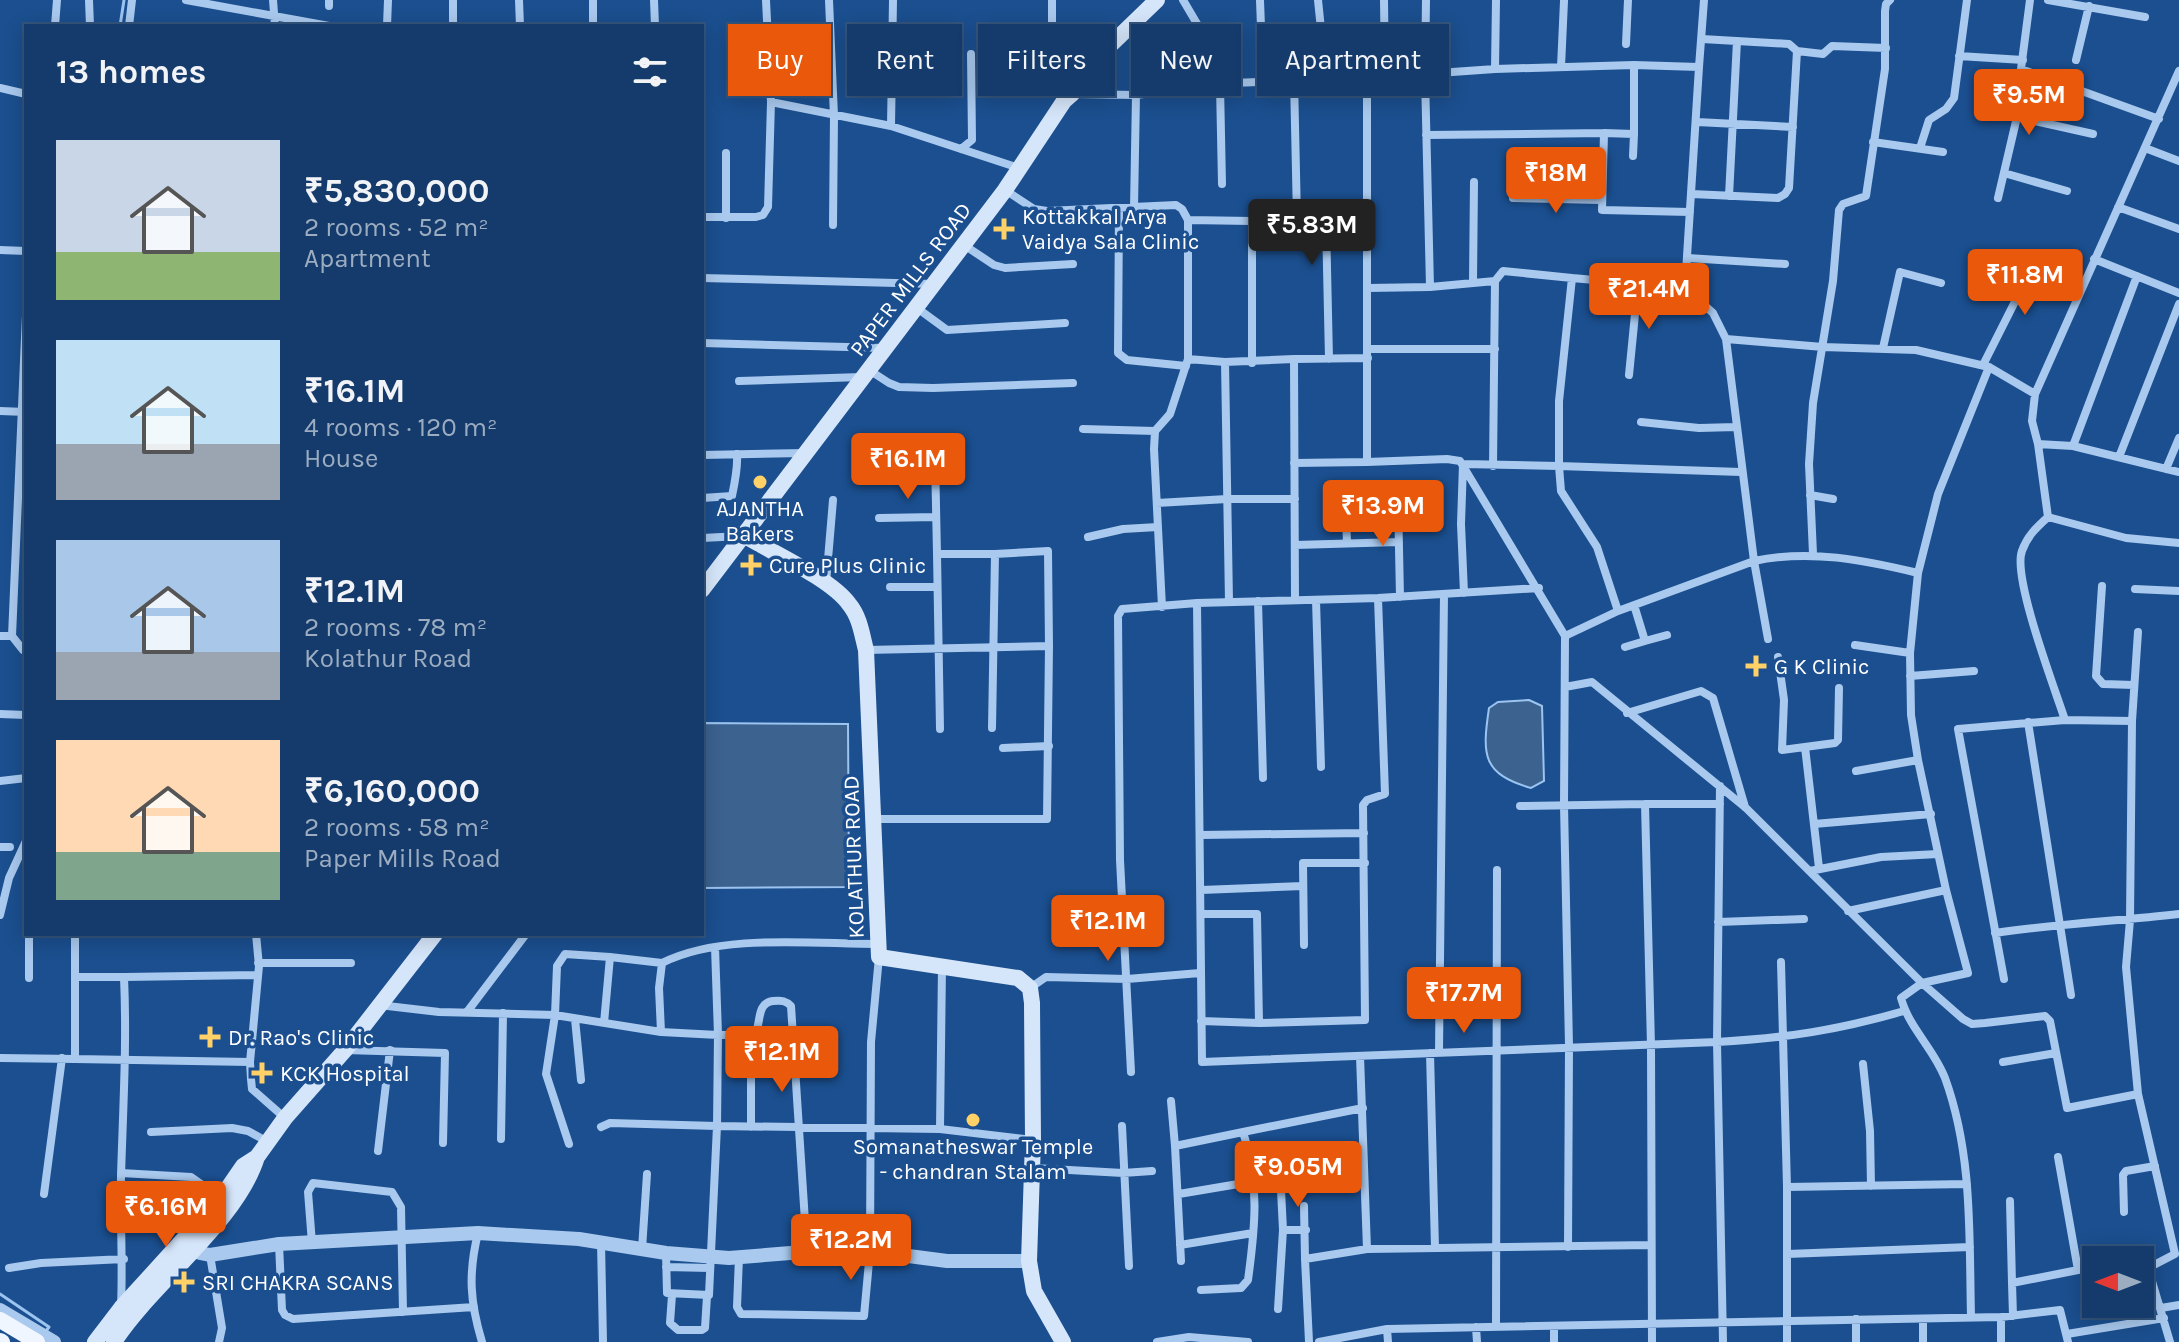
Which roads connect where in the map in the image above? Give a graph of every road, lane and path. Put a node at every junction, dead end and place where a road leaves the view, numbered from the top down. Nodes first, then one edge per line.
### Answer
1 (57, 0) edge
2 (89, 0) edge
3 (132, 0) edge
4 (186, 0) edge
5 (273, 0) edge
6 (388, 0) edge
7 (453, 0) edge
8 (519, 0) edge
9 (593, 0) edge
10 (654, 0) edge
11 (766, 0) edge
12 (829, 0) edge
13 (893, 0) edge
14 (1052, 0) edge
15 (1157, 0) edge
16 (1183, 0) edge
17 (1260, 0) edge
18 (1318, 0) edge
19 (1384, 0) edge
20 (1426, 0) edge
21 (1496, 0) edge
22 (1628, 0) edge
23 (1704, 0) edge
24 (1890, 0) edge
25 (1967, 0) edge
26 (2030, 0) edge
27 (2048, 0) edge
28 (1564, 1) edge
29 (2089, 6) junction
30 (2145, 17) dead end
31 (275, 21) edge
32 (55, 24) edge
33 (90, 24) edge
34 (129, 24) edge
35 (307, 24) edge
36 (387, 24) edge
37 (453, 24) edge
38 (520, 24) edge
39 (593, 24) edge
40 (655, 24) edge
41 (1197, 24) edge
42 (1261, 24) edge
43 (1320, 24) edge
44 (1384, 24) edge
45 (1426, 24) edge
46 (1702, 39) junction
47 (1737, 41) junction
48 (1626, 44) dead end
49 (1886, 48) junction
50 (1797, 51) junction
51 (971, 54) dead end
52 (1959, 56) junction
53 (2076, 60) dead end
54 (1634, 65) junction
55 (2022, 65) junction
56 (1561, 67) junction
57 (1699, 67) junction
58 (1495, 69) junction
59 (2179, 71) edge
60 (1449, 74) edge
61 (0, 88) edge
62 (24, 94) edge
63 (1131, 95) edge
64 (1136, 96) edge
65 (1220, 96) edge
66 (1294, 96) edge
67 (1367, 96) edge
68 (1425, 96) edge
69 (1068, 98) junction
70 (771, 102) junction
71 (834, 116) junction
72 (2017, 117) junction
73 (2159, 119) junction
74 (1697, 122) junction
75 (1734, 125) junction
76 (891, 126) junction
77 (1793, 127) junction
78 (1604, 133) junction
79 (1634, 134) junction
80 (2093, 134) dead end
81 (1426, 135) junction
82 (1873, 142) junction
83 (1920, 148) junction
84 (2145, 148) junction
85 (961, 149) junction
86 (1943, 152) dead end
87 (726, 153) dead end
88 (1633, 156) dead end
89 (2179, 161) edge
90 (1019, 168) junction
91 (2004, 173) junction
92 (1474, 182) dead end
93 (1222, 184) dead end
94 (1005, 190) junction
95 (2067, 191) dead end
96 (1692, 194) junction
97 (1729, 196) junction
98 (1513, 198) dead end
99 (1998, 198) dead end
100 (1602, 200) junction
101 (2118, 207) junction
102 (1119, 208) junction
103 (1134, 208) junction
104 (1690, 212) junction
105 (704, 217) edge
106 (726, 218) junction
107 (1297, 219) junction
108 (1188, 220) junction
109 (1252, 221) junction
110 (1326, 222) junction
111 (1367, 222) junction
112 (833, 225) dead end
113 (2179, 229) edge
114 (964, 245) junction
115 (0, 250) edge
116 (24, 251) edge
117 (2039, 254) dead end
118 (1687, 258) junction
119 (2094, 259) junction
120 (1073, 264) dead end
121 (1785, 264) dead end
122 (2137, 276) junction
123 (704, 278) edge
124 (1572, 278) junction
125 (1495, 281) junction
126 (1473, 282) junction
127 (1941, 283) dead end
128 (935, 284) junction
129 (1638, 284) junction
130 (1430, 287) junction
131 (1368, 288) junction
132 (1685, 288) junction
133 (2179, 293) edge
134 (2179, 304) edge
135 (917, 308) junction
136 (1065, 323) dead end
137 (1726, 339) junction
138 (704, 343) edge
139 (1823, 347) junction
140 (886, 348) junction
141 (1883, 348) junction
142 (1495, 349) junction
143 (1368, 354) junction
144 (1294, 359) junction
145 (1329, 359) junction
146 (1187, 362) junction
147 (1225, 362) junction
148 (1252, 363) junction
149 (1986, 366) junction
150 (865, 373) junction
151 (1629, 375) dead end
152 (24, 380) edge
153 (739, 381) dead end
154 (1073, 383) dead end
155 (2035, 394) junction
156 (0, 411) edge
157 (23, 412) edge
158 (1641, 422) dead end
159 (1736, 427) junction
160 (1083, 429) dead end
161 (1155, 431) junction
162 (2179, 438) edge
163 (2038, 444) junction
164 (2073, 446) junction
165 (806, 453) junction
166 (737, 454) junction
167 (704, 455) edge
168 (885, 456) dead end
169 (2119, 457) junction
170 (1367, 462) junction
171 (1294, 463) junction
172 (1463, 464) junction
173 (1493, 466) junction
174 (1559, 466) junction
175 (2166, 469) junction
176 (1741, 472) junction
177 (2179, 472) edge
178 (1810, 495) junction
179 (704, 498) edge
180 (1227, 499) junction
181 (1295, 499) junction
182 (1833, 499) dead end
183 (833, 500) dead end
184 (1398, 500) dead end
185 (1157, 503) junction
186 (1346, 515) dead end
187 (936, 517) junction
188 (2048, 517) junction
189 (879, 518) dead end
190 (1158, 527) junction
191 (745, 536) junction
192 (1088, 537) dead end
193 (704, 538) edge
194 (1399, 542) junction
195 (1347, 543) junction
196 (2179, 543) edge
197 (1295, 545) junction
198 (937, 554) junction
199 (995, 554) junction
200 (1813, 554) junction
201 (1754, 561) junction
202 (1918, 573) junction
203 (826, 584) junction
204 (2102, 586) dead end
205 (704, 587) edge
206 (890, 587) dead end
207 (937, 587) junction
208 (1539, 588) junction
209 (2135, 589) dead end
210 (2179, 591) edge
211 (1464, 593) junction
212 (1444, 594) junction
213 (1400, 597) junction
214 (1378, 598) junction
215 (1295, 600) junction
216 (1316, 600) junction
217 (1258, 601) junction
218 (1229, 602) junction
219 (1197, 603) junction
220 (1634, 605) junction
221 (1162, 607) junction
222 (1618, 611) junction
223 (2138, 632) dead end
224 (1667, 635) dead end
225 (0, 636) edge
226 (12, 636) junction
227 (1565, 636) junction
228 (1768, 639) dead end
229 (1645, 641) junction
230 (1855, 645) dead end
231 (1049, 646) junction
232 (993, 647) junction
233 (1625, 647) dead end
234 (24, 648) edge
235 (938, 649) junction
236 (866, 650) junction
237 (1910, 653) junction
238 (1778, 657) dead end
239 (1974, 671) dead end
240 (1910, 676) junction
241 (2134, 685) junction
242 (1565, 687) junction
243 (1839, 688) dead end
244 (1627, 713) junction
245 (0, 714) edge
246 (24, 715) edge
247 (2065, 720) junction
248 (2132, 721) junction
249 (2028, 722) junction
250 (992, 728) dead end
251 (940, 729) dead end
252 (1049, 746) junction
253 (1805, 747) junction
254 (1003, 748) dead end
255 (1918, 760) junction
256 (1321, 767) dead end
257 (1856, 771) dead end
258 (24, 778) edge
259 (1263, 778) dead end
260 (0, 781) edge
261 (1720, 786) junction
262 (1645, 804) junction
263 (1720, 804) junction
264 (1564, 805) junction
265 (1520, 806) dead end
266 (1746, 808) junction
267 (1931, 814) junction
268 (873, 819) junction
269 (1814, 824) junction
270 (1364, 833) junction
271 (1200, 835) junction
272 (24, 845) edge
273 (1938, 854) junction
274 (1365, 863) junction
275 (1497, 870) dead end
276 (1815, 870) junction
277 (1303, 886) junction
278 (1201, 890) junction
279 (1946, 890) junction
280 (1848, 911) junction
281 (1201, 914) junction
282 (2179, 914) edge
283 (0, 915) edge
284 (1804, 919) dead end
285 (2130, 920) junction
286 (1718, 922) junction
287 (2059, 924) junction
288 (1995, 933) junction
289 (29, 936) edge
290 (75, 936) edge
291 (256, 936) edge
292 (433, 936) edge
293 (524, 936) edge
294 (1304, 945) dead end
295 (715, 947) junction
296 (878, 951) junction
297 (610, 957) junction
298 (1781, 962) dead end
299 (258, 963) junction
300 (351, 963) dead end
301 (662, 963) junction
302 (942, 967) junction
303 (1200, 973) junction
304 (258, 975) junction
305 (76, 977) junction
306 (124, 977) junction
307 (29, 978) dead end
308 (1127, 979) junction
309 (2004, 979) dead end
310 (1922, 983) junction
311 (1030, 988) junction
312 (2071, 995) dead end
313 (379, 1005) junction
314 (1904, 1011) junction
315 (467, 1012) junction
316 (503, 1013) junction
317 (555, 1015) junction
318 (575, 1019) junction
319 (1201, 1021) junction
320 (604, 1023) junction
321 (1259, 1023) junction
322 (661, 1032) junction
323 (718, 1035) junction
324 (751, 1035) junction
325 (1784, 1039) junction
326 (1717, 1042) junction
327 (1569, 1046) junction
328 (1651, 1046) junction
329 (1496, 1049) junction
330 (345, 1050) junction
331 (390, 1050) junction
332 (1435, 1052) junction
333 (2056, 1053) junction
334 (1360, 1056) junction
335 (0, 1058) edge
336 (62, 1058) junction
337 (75, 1059) junction
338 (127, 1060) junction
339 (250, 1062) junction
340 (2003, 1062) dead end
341 (1863, 1064) dead end
342 (1131, 1072) dead end
343 (581, 1080) dead end
344 (2138, 1094) junction
345 (1171, 1101) dead end
346 (1363, 1108) junction
347 (285, 1118) junction
348 (717, 1126) junction
349 (1122, 1126) dead end
350 (601, 1127) dead end
351 (751, 1127) junction
352 (800, 1127) junction
353 (870, 1127) junction
354 (940, 1129) junction
355 (151, 1132) dead end
356 (1243, 1132) junction
357 (501, 1139) dead end
358 (1033, 1140) junction
359 (268, 1142) junction
360 (443, 1143) dead end
361 (569, 1144) dead end
362 (1175, 1146) junction
363 (378, 1151) dead end
364 (257, 1157) junction
365 (2058, 1157) dead end
366 (2155, 1166) junction
367 (1032, 1168) junction
368 (1152, 1171) dead end
369 (121, 1173) junction
370 (1123, 1173) junction
371 (647, 1174) dead end
372 (1256, 1181) junction
373 (1967, 1184) junction
374 (1871, 1186) junction
375 (1787, 1187) junction
376 (1281, 1190) dead end
377 (44, 1194) dead end
378 (1179, 1194) junction
379 (221, 1198) junction
380 (2010, 1201) dead end
381 (1304, 1206) dead end
382 (2124, 1212) dead end
383 (1283, 1230) junction
384 (1306, 1230) junction
385 (478, 1233) junction
386 (1253, 1233) junction
387 (403, 1238) junction
388 (601, 1242) junction
389 (312, 1243) junction
390 (279, 1244) junction
391 (1180, 1245) junction
392 (1651, 1245) junction
393 (1497, 1247) junction
394 (1568, 1247) junction
395 (1970, 1247) junction
396 (1435, 1248) junction
397 (642, 1249) junction
398 (1367, 1249) junction
399 (202, 1251) junction
400 (870, 1251) junction
401 (807, 1252) junction
402 (1787, 1254) junction
403 (2177, 1254) edge
404 (739, 1257) junction
405 (124, 1259) junction
406 (1305, 1259) junction
407 (666, 1260) junction
408 (1029, 1261) junction
409 (1181, 1261) dead end
410 (710, 1262) junction
411 (1129, 1266) dead end
412 (9, 1268) dead end
413 (2082, 1269) edge
414 (2078, 1270) junction
415 (2012, 1283) junction
416 (1201, 1290) dead end
417 (672, 1295) junction
418 (707, 1296) junction
419 (2179, 1305) edge
420 (474, 1307) junction
421 (121, 1308) junction
422 (2161, 1308) junction
423 (1278, 1309) dead end
424 (0, 1310) edge
425 (403, 1312) junction
426 (1971, 1316) junction
427 (2013, 1316) junction
428 (2001, 1317) junction
429 (2164, 1318) junction
430 (1856, 1319) junction
431 (1923, 1319) junction
432 (0, 1320) edge
433 (1787, 1322) junction
434 (1723, 1323) junction
435 (1652, 1324) junction
436 (1554, 1326) junction
437 (1476, 1327) junction
438 (1496, 1327) junction
439 (1387, 1329) junction
440 (2068, 1338) edge
441 (37, 1342) edge
442 (54, 1342) edge
443 (95, 1342) edge
444 (114, 1342) edge
445 (219, 1342) edge
446 (482, 1342) edge
447 (603, 1342) edge
448 (1063, 1342) edge
449 (1157, 1342) edge
450 (1248, 1342) edge
451 (1309, 1342) edge
452 (1319, 1342) edge
453 (1388, 1342) edge
454 (1477, 1342) edge
455 (1554, 1342) edge
456 (1652, 1342) edge
457 (1723, 1342) edge
458 (1787, 1342) edge
459 (1856, 1342) edge
460 (1923, 1342) edge
461 (2001, 1342) edge
462 (2170, 1342) edge

1 - 32 street
2 - 33 street
3 - 34 street
4 - 31 street
5 - 31 street
6 - 36 street
7 - 37 street
8 - 38 street
9 - 39 street
10 - 40 street
11 - 70 street
12 - 71 street
13 - 76 street
14 - 69 street
15 - 69 main road, PAPER MILLS ROAD
16 - 41 street
17 - 42 street
18 - 43 street
19 - 44 street
20 - 45 street
21 - 58 street
22 - 48 street
23 - 46 street
24 - 49 street
25 - 52 street
26 - 55 street
27 - 29 street
28 - 56 street
29 - 30 street
29 - 53 street
31 - 35 street
46 - 47 street
46 - 57 street
47 - 50 street
47 - 75 street
49 - 50 street
49 - 82 street
50 - 77 street
51 - 85 street
52 - 55 street
52 - 83 street
54 - 56 street
54 - 57 street
54 - 79 street
55 - 72 street
55 - 73 street
56 - 58 street
57 - 74 street
58 - 60 street
59 - 73 street
61 - 62 street
63 - 69 street
64 - 103 street
65 - 93 street
66 - 107 street
67 - 111 street
68 - 81 street
69 - 90 main road, PAPER MILLS ROAD
70 - 71 street
70 - 106 street
71 - 76 street
71 - 112 street
72 - 80 street
72 - 91 street
73 - 84 street
74 - 75 street
74 - 96 street
75 - 77 street
75 - 97 street
76 - 85 street
77 - 97 street
78 - 79 street
78 - 81 street
78 - 100 street
79 - 88 street
81 - 130 street
82 - 83 street
82 - 139 street
83 - 86 street
84 - 89 street
84 - 101 street
85 - 90 street
87 - 106 street
90 - 94 main road, PAPER MILLS ROAD
91 - 95 street
91 - 99 street
92 - 126 street
94 - 102 street
94 - 114 main road, PAPER MILLS ROAD
96 - 97 street
96 - 104 street
98 - 100 street
100 - 104 street
101 - 113 street
101 - 119 street
102 - 103 street
102 - 146 street
103 - 108 street
104 - 118 street
105 - 106 street
107 - 109 street
107 - 110 street
108 - 109 street
108 - 146 street
109 - 148 street
110 - 111 street
110 - 145 street
111 - 131 street
114 - 120 street
114 - 128 main road, PAPER MILLS ROAD
115 - 116 street
117 - 149 street
118 - 121 street
118 - 132 street
119 - 122 street
119 - 155 street
122 - 133 street
122 - 164 street
123 - 128 street
124 - 125 street
124 - 129 street
124 - 174 street
125 - 126 street
125 - 142 street
126 - 130 street
127 - 141 street
128 - 135 main road, PAPER MILLS ROAD
129 - 132 street
129 - 151 street
130 - 131 street
131 - 143 street
132 - 137 street
134 - 169 street
135 - 136 street
135 - 140 main road, PAPER MILLS ROAD
137 - 139 street
137 - 159 street
138 - 140 street
139 - 141 street
139 - 178 street
140 - 150 main road, PAPER MILLS ROAD
141 - 149 street
142 - 143 street
142 - 173 street
143 - 145 street
143 - 170 street
144 - 145 street
144 - 148 street
144 - 171 street
146 - 147 street
146 - 161 street
147 - 148 street
147 - 180 street
149 - 155 street
149 - 202 street
150 - 153 street
150 - 154 street
150 - 165 main road, PAPER MILLS ROAD
152 - 157 street
155 - 163 street
156 - 157 street
157 - 226 street
158 - 159 street
159 - 176 street
160 - 161 street
161 - 185 street
162 - 175 street
163 - 164 street
163 - 188 street
164 - 169 street
165 - 166 street
165 - 191 main road, PAPER MILLS ROAD
166 - 167 street
166 - 179 street
168 - 187 street
169 - 175 street
170 - 171 street
170 - 172 street
171 - 181 street
172 - 173 street
172 - 208 street
172 - 211 street
173 - 174 street
174 - 176 street
174 - 222 street
175 - 177 street
176 - 201 street
178 - 182 street
178 - 200 street
180 - 181 street
180 - 185 street
180 - 218 street
181 - 197 street
183 - 203 street
184 - 194 street
185 - 190 street
186 - 195 street
187 - 189 street
187 - 198 street
188 - 196 street
188 - 247 street
190 - 192 street
190 - 221 street
191 - 193 street
191 - 203 main road, KOLATHUR ROAD
191 - 205 main road, PAPER MILLS ROAD
194 - 195 street
194 - 213 street
195 - 197 street
197 - 215 street
198 - 199 street
198 - 207 street
199 - 231 street
199 - 232 street
200 - 201 street
200 - 202 street
201 - 220 street
201 - 228 street
202 - 237 street
203 - 236 main road, KOLATHUR ROAD
204 - 241 street
206 - 207 street
207 - 235 street
208 - 211 street
208 - 227 street
209 - 210 street
211 - 212 street
212 - 213 street
212 - 332 street
213 - 214 street
214 - 216 street
214 - 270 street
215 - 216 street
215 - 217 street
216 - 256 street
217 - 218 street
217 - 259 street
218 - 219 street
219 - 221 street
219 - 271 street
220 - 222 street
220 - 229 street
221 - 308 street
222 - 227 street
223 - 241 street
224 - 229 street
225 - 226 street
226 - 234 street
227 - 242 street
229 - 233 street
230 - 237 street
231 - 232 street
231 - 252 street
232 - 235 street
232 - 250 street
235 - 236 street
235 - 251 street
236 - 268 main road, KOLATHUR ROAD
237 - 240 street
238 - 253 street
239 - 240 street
240 - 255 street
241 - 248 street
242 - 244 street
242 - 264 street
243 - 253 street
244 - 261 street
244 - 266 street
245 - 246 street
247 - 248 street
247 - 249 street
248 - 285 street
249 - 287 street
249 - 288 street
252 - 254 street
252 - 268 street
253 - 269 street
255 - 257 street
255 - 267 street
258 - 260 street
261 - 263 street
261 - 266 street
262 - 263 street
262 - 264 street
262 - 328 street
263 - 286 street
264 - 265 street
264 - 327 street
266 - 276 street
267 - 269 street
267 - 273 street
268 - 296 main road, KOLATHUR ROAD
269 - 276 street
270 - 271 street
270 - 274 street
271 - 278 street
272 - 283 street
273 - 276 street
273 - 279 street
274 - 277 street
274 - 321 street
275 - 329 street
276 - 280 street
277 - 278 street
277 - 294 street
278 - 281 street
279 - 280 street
279 - 310 street
280 - 310 street
281 - 303 street
281 - 321 street
282 - 285 street
284 - 286 street
285 - 287 street
285 - 344 street
286 - 326 street
287 - 288 street
287 - 312 street
288 - 309 street
289 - 307 street
290 - 305 street
291 - 299 street
292 - 313 main road
293 - 315 street
295 - 296 street
295 - 301 street
295 - 323 street
296 - 302 main road, KOLATHUR ROAD
296 - 353 street
297 - 301 street
297 - 317 street
297 - 320 street
298 - 325 street
299 - 300 street
299 - 304 street
301 - 322 street
302 - 311 main road, KOLATHUR ROAD
302 - 354 street
303 - 308 street
303 - 319 street
304 - 306 street
304 - 339 street
305 - 306 street
305 - 337 street
306 - 338 street
308 - 311 street
308 - 342 street
310 - 314 street
310 - 333 street
311 - 358 main road
313 - 315 street
313 - 330 main road
314 - 325 street
314 - 373 street
315 - 316 street
316 - 317 street
316 - 357 street
317 - 318 street
317 - 361 street
318 - 320 street
318 - 343 street
319 - 321 street
319 - 334 street
320 - 322 street
322 - 323 street
323 - 324 street
323 - 348 street
324 - 351 street
324 - 352 street
325 - 326 street
325 - 375 street
326 - 328 street
326 - 434 street
327 - 328 street
327 - 329 street
327 - 394 street
328 - 392 street
329 - 332 street
329 - 393 street
330 - 331 street
330 - 347 main road
331 - 360 street
331 - 363 street
332 - 334 street
332 - 396 street
333 - 340 street
333 - 344 street
334 - 346 street
335 - 336 street
336 - 337 street
336 - 377 street
337 - 338 street
338 - 339 street
338 - 369 street
339 - 347 street
341 - 374 street
344 - 366 street
345 - 362 street
346 - 356 street
346 - 398 street
347 - 359 main road
348 - 350 street
348 - 351 street
348 - 410 street
349 - 370 street
351 - 352 street
352 - 353 street
352 - 401 street
353 - 354 street
353 - 400 street
354 - 358 street
355 - 359 street
356 - 362 street
356 - 372 street
358 - 367 main road
359 - 364 main road
362 - 378 street
364 - 379 main road
364 - 399 main road
365 - 414 street
366 - 382 street
366 - 403 street
367 - 370 street
367 - 408 main road
368 - 370 street
369 - 379 street
369 - 405 street
370 - 411 street
371 - 397 street
372 - 378 street
372 - 386 street
373 - 374 street
373 - 395 street
374 - 375 street
375 - 402 street
376 - 383 street
378 - 391 street
379 - 421 main road
380 - 415 street
381 - 384 street
383 - 384 street
383 - 423 street
384 - 406 street
385 - 387 street
385 - 388 street
385 - 420 street
386 - 391 street
386 - 416 street
387 - 389 street
387 - 389 street
387 - 425 street
388 - 397 street
388 - 447 street
389 - 390 street
390 - 399 street
390 - 425 street
391 - 409 street
392 - 394 street
392 - 435 street
393 - 394 street
393 - 396 street
393 - 438 street
395 - 402 street
395 - 426 street
396 - 398 street
397 - 407 street
398 - 406 street
399 - 444 main road
399 - 445 street
400 - 401 street
400 - 404 street
400 - 408 street
401 - 404 street
402 - 433 street
403 - 422 street
404 - 410 street
405 - 412 street
405 - 421 street
406 - 451 street
407 - 410 street
407 - 417 street
408 - 448 main road
410 - 418 street
413 - 414 street
414 - 415 street
415 - 427 street
417 - 418 street
417 - 418 street
419 - 422 street
420 - 425 street
420 - 446 street
421 - 443 main road
422 - 429 street
424 - 442 street
426 - 428 street
426 - 431 street
427 - 428 street
427 - 440 street
428 - 461 street
429 - 440 street
429 - 462 street
430 - 431 street
430 - 433 street
430 - 459 street
431 - 460 street
432 - 441 main road
433 - 434 street
433 - 458 street
434 - 435 street
434 - 457 street
435 - 436 street
435 - 456 street
436 - 438 street
436 - 455 street
437 - 438 street
437 - 439 street
437 - 454 street
439 - 452 street
439 - 453 street
449 - 450 street

